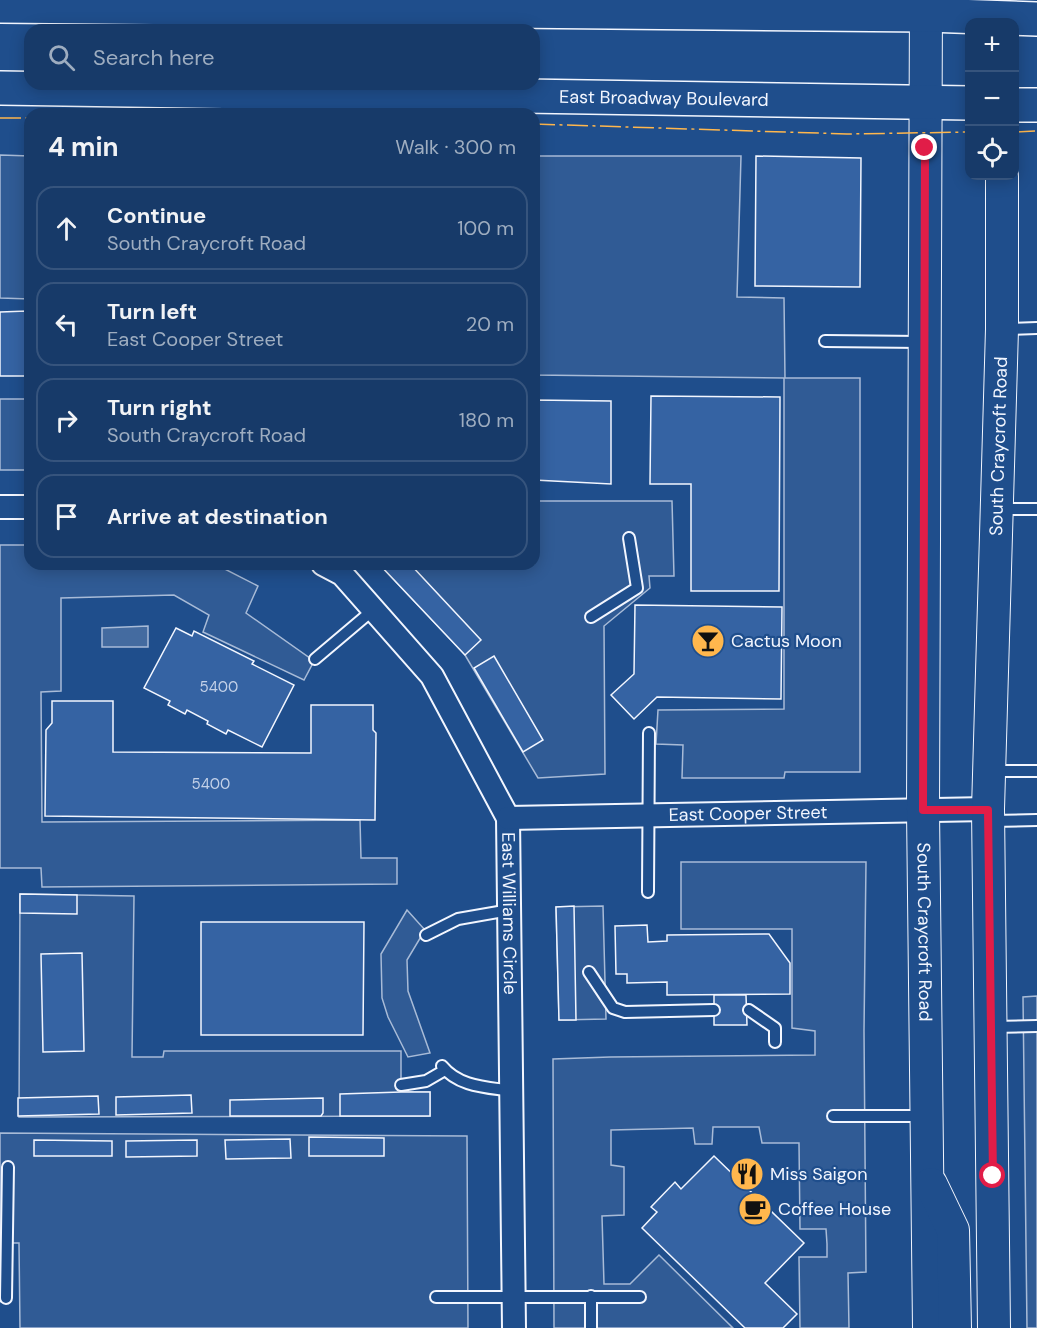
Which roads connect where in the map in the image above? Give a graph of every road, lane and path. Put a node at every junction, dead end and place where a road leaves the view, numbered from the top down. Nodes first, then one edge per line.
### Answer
1 (33, 3) edge
2 (104, 3) edge
3 (0, 6) edge
4 (685, 6) edge
5 (761, 6) edge
6 (927, 7) edge
7 (237, 9) edge
8 (1000, 14) edge
9 (1037, 19) edge
10 (0, 88) edge
11 (24, 89) edge
12 (36, 90) edge
13 (236, 101) edge
14 (926, 102) junction
15 (965, 103) edge
16 (1019, 105) edge
17 (1037, 105) edge
18 (1002, 180) edge
19 (1037, 328) edge
20 (1002, 329) junction
21 (825, 341) dead end
22 (924, 342) junction
23 (0, 507) edge
24 (24, 507) edge
25 (997, 509) junction
26 (1037, 509) edge
27 (629, 538) dead end
28 (334, 570) edge
29 (373, 610) junction
30 (591, 617) dead end
31 (315, 659) dead end
32 (649, 733) dead end
33 (990, 771) junction
34 (1037, 771) edge
35 (923, 810) junction
36 (989, 815) junction
37 (649, 816) junction
38 (508, 818) junction
39 (1037, 820) edge
40 (648, 892) dead end
41 (510, 909) junction
42 (426, 935) dead end
43 (589, 972) dead end
44 (714, 1010) dead end
45 (749, 1010) dead end
46 (1037, 1026) edge
47 (991, 1027) junction
48 (775, 1042) dead end
49 (401, 1085) dead end
50 (512, 1091) junction
51 (833, 1116) dead end
52 (926, 1116) junction
53 (8, 1167) dead end
54 (927, 1175) junction
55 (591, 1296) junction
56 (436, 1297) dead end
57 (640, 1297) dead end
58 (6, 1298) dead end
59 (514, 1298) junction
60 (514, 1328) edge
61 (591, 1328) edge
62 (929, 1328) edge
63 (956, 1328) edge
64 (994, 1328) edge

1 - 2 main road
1 - 3 main road
2 - 7 main road
4 - 5 main road
4 - 7 main road
5 - 6 main road
6 - 8 main road
6 - 14 main road, South Craycroft Road
8 - 9 main road
10 - 11 main road, East Broadway Boulevard
12 - 13 main road, East Broadway Boulevard
13 - 14 main road, East Broadway Boulevard
14 - 15 main road, East Broadway Boulevard
14 - 22 main road, South Craycroft Road
16 - 17 main road
18 - 20 main road, South Craycroft Road
19 - 20 lane
20 - 25 main road, South Craycroft Road
21 - 22 lane
22 - 35 main road, South Craycroft Road
23 - 24 street
25 - 26 lane
25 - 33 main road, South Craycroft Road
27 - 30 lane
28 - 29 street, East Williams Circle
29 - 31 lane
29 - 38 street, East Williams Circle
32 - 37 lane
33 - 34 lane
33 - 36 main road, South Craycroft Road
35 - 36 street, East Cooper Street
35 - 37 street, East Cooper Street
35 - 52 main road, South Craycroft Road
36 - 39 lane
36 - 47 main road, South Craycroft Road
37 - 38 street, East Cooper Street
37 - 40 lane
38 - 41 street, East Williams Circle
41 - 42 lane
41 - 50 street, East Williams Circle
43 - 44 lane
45 - 48 lane
46 - 47 lane
47 - 64 main road, South Craycroft Road
49 - 50 lane
50 - 59 street, East Williams Circle
51 - 52 lane
52 - 54 main road, South Craycroft Road
53 - 58 lane
54 - 62 main road, South Craycroft Road
54 - 63 main road
55 - 57 lane
55 - 59 lane
55 - 61 lane
56 - 59 lane
59 - 60 street, East Williams Circle

